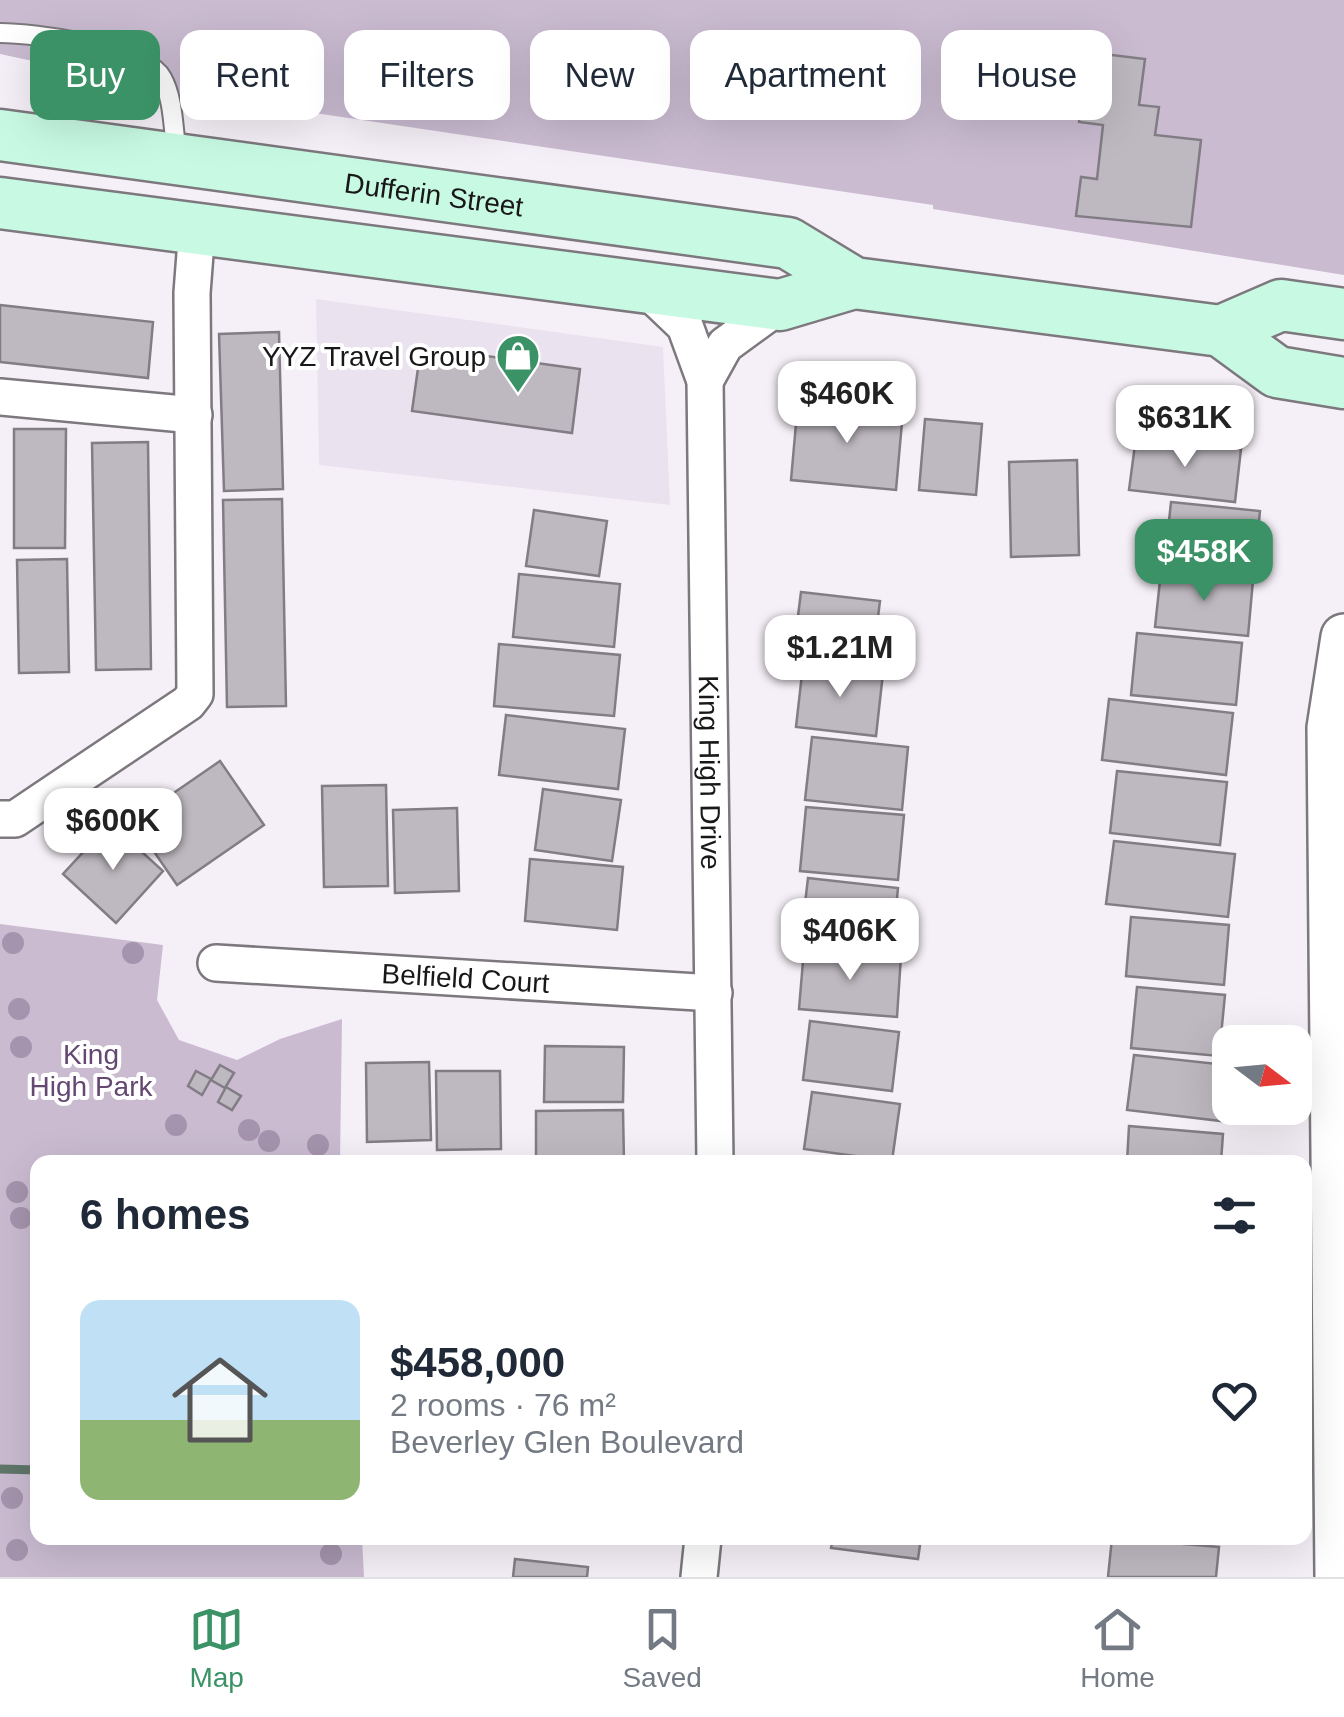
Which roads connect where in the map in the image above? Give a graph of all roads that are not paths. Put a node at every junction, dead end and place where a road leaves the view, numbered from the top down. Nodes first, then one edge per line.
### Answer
1 (0, 32) edge
2 (0, 136) edge
3 (0, 155) edge
4 (165, 158) junction
5 (0, 203) edge
6 (197, 228) junction
7 (854, 283) junction
8 (643, 286) junction
9 (780, 305) junction
10 (1344, 314) edge
11 (1221, 330) junction
12 (705, 382) junction
13 (1344, 383) edge
14 (0, 397) edge
15 (194, 415) junction
16 (1344, 637) edge
17 (0, 820) edge
18 (216, 964) dead end
19 (1339, 987) edge
20 (714, 993) junction
21 (715, 1155) edge
22 (702, 1545) edge
23 (700, 1577) edge
24 (1338, 1577) edge

1 - 4 lane
2 - 4 main road, Dufferin Street
3 - 4 main road
4 - 7 main road, Dufferin Street
5 - 6 main road, Dufferin Street
6 - 8 main road, Dufferin Street
6 - 15 street
7 - 9 main road, Dufferin Street
7 - 11 main road, Dufferin Street
8 - 9 main road, Dufferin Street
8 - 12 street, King High Drive
9 - 12 street
10 - 11 main road, Dufferin Street
11 - 13 main road, Dufferin Street
12 - 20 street, King High Drive
14 - 15 street
15 - 17 street
16 - 19 street
18 - 20 street, Belfield Court
19 - 24 street
20 - 21 street, King High Drive
22 - 23 street

